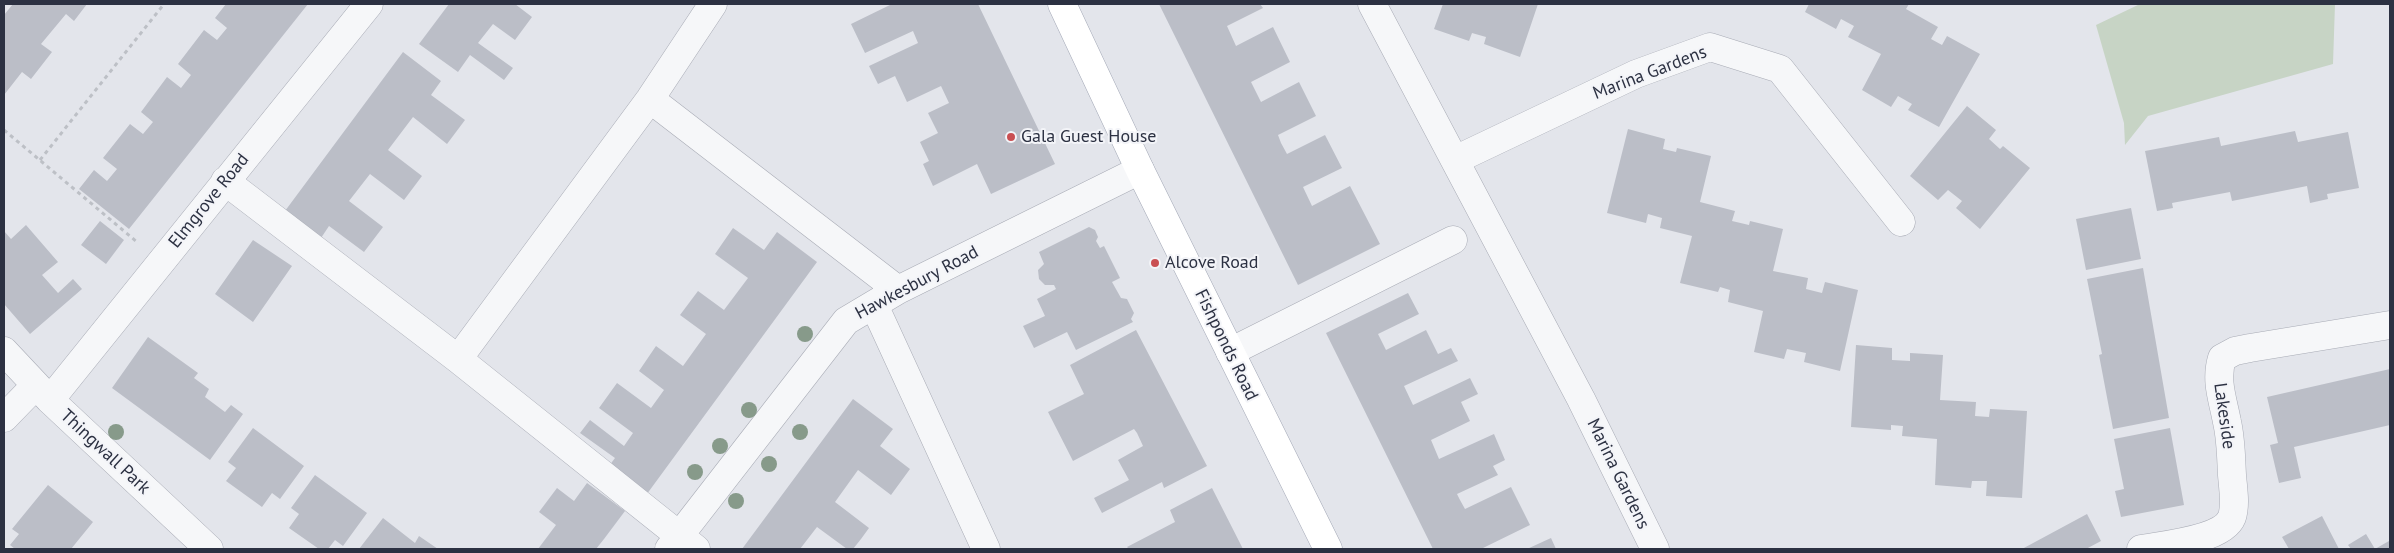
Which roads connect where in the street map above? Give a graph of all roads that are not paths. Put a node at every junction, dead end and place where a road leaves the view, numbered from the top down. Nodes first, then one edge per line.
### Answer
1 (369, 4) edge
2 (713, 4) edge
3 (1062, 4) edge
4 (1372, 4) edge
5 (650, 98) junction
6 (1455, 160) junction
7 (1140, 170) junction
8 (225, 180) junction
9 (1901, 222) dead end
10 (1453, 240) dead end
11 (898, 290) junction
12 (874, 305) junction
13 (2390, 325) edge
14 (4, 351) edge
15 (1230, 352) junction
16 (458, 359) junction
17 (43, 393) junction
18 (4, 418) edge
19 (681, 545) edge
20 (209, 549) edge
21 (986, 549) edge
22 (1328, 549) edge
23 (1655, 549) edge
24 (2141, 549) edge

1 - 8 street, Elmgrove Road
2 - 5 street
3 - 7 main road, Fishponds Road
4 - 6 street, Marina Gardens
5 - 11 street
5 - 16 street
6 - 9 street, Marina Gardens
6 - 23 street, Marina Gardens
7 - 11 street, Hawkesbury Road
7 - 15 main road, Fishponds Road
8 - 16 street
8 - 17 street, Elmgrove Road
10 - 15 street
11 - 12 street, Hawkesbury Road
12 - 19 street, Hawkesbury Road
12 - 21 street
13 - 24 street, Lakeside
14 - 17 street, Thingwall Park
15 - 22 main road, Fishponds Road
16 - 19 street
17 - 18 street, Elmgrove Road
17 - 20 street, Thingwall Park

